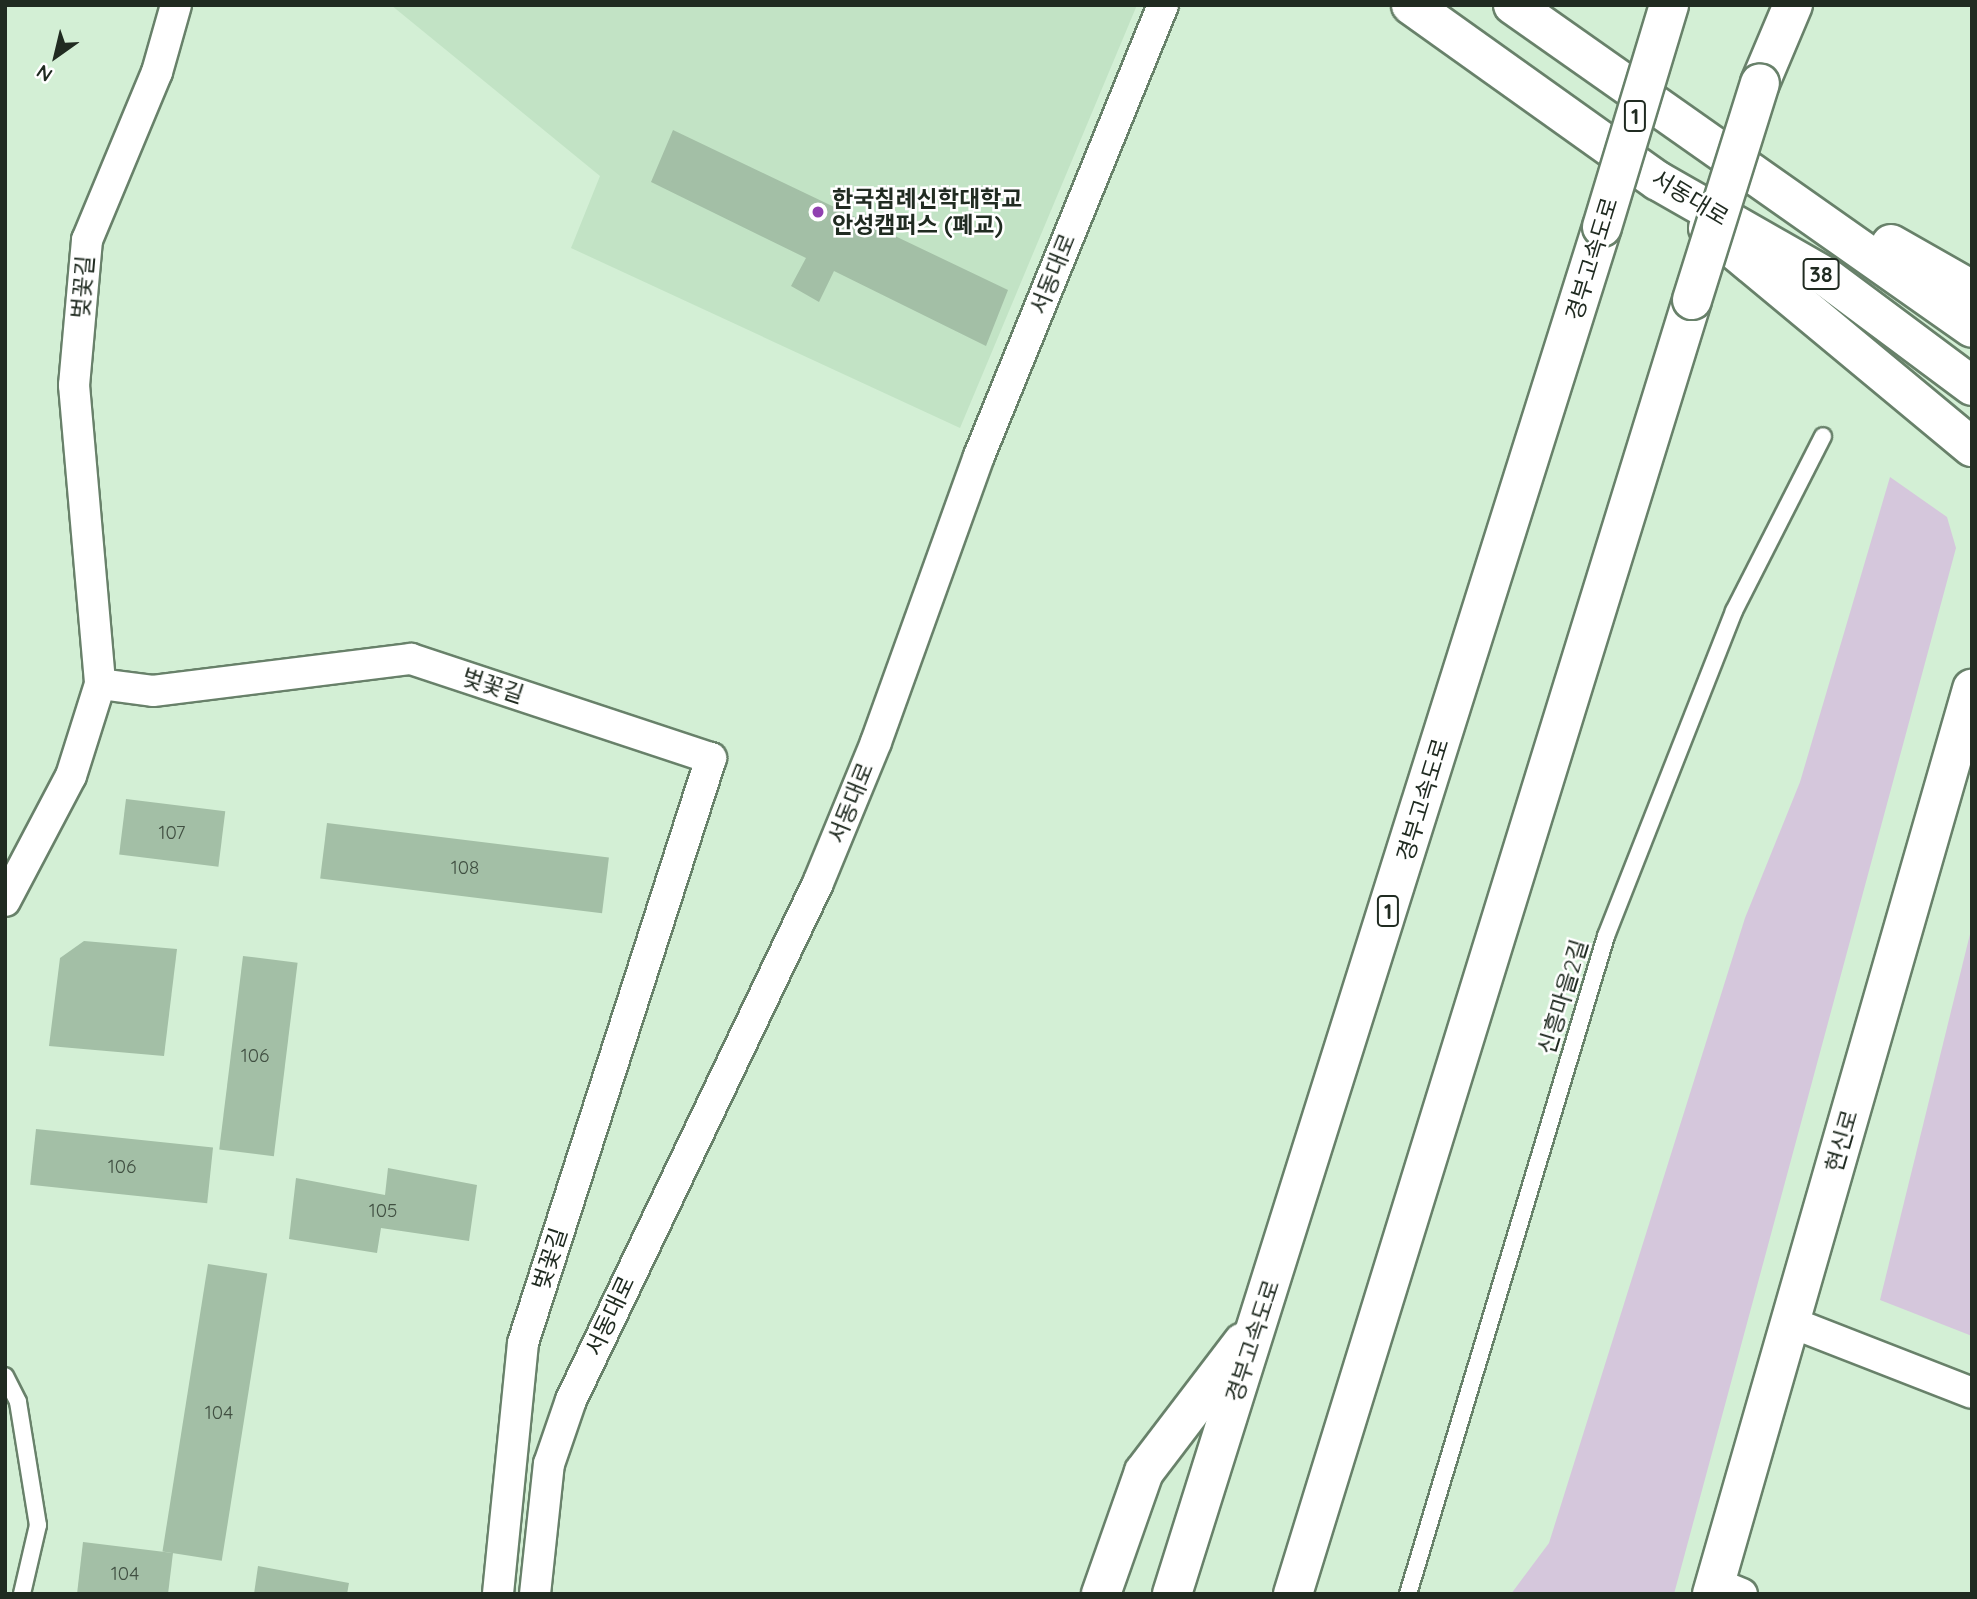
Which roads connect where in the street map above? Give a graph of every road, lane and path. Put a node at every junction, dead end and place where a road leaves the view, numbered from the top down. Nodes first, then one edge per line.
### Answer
1 (176, 5) edge
2 (1164, 5) edge
3 (1412, 5) edge
4 (1513, 5) edge
5 (1669, 5) edge
6 (1785, 5) edge
7 (1793, 5) edge
8 (1760, 83) junction
9 (1676, 122) junction
10 (1658, 181) junction
11 (1972, 290) edge
12 (1972, 328) edge
13 (1972, 386) edge
14 (1823, 436) dead end
15 (1972, 447) edge
16 (100, 684) junction
17 (1972, 689) edge
18 (5, 901) edge
19 (1260, 1321) junction
20 (1790, 1322) junction
21 (5, 1376) edge
22 (1972, 1393) edge
23 (1723, 1590) edge
24 (22, 1594) edge
25 (498, 1594) edge
26 (535, 1594) edge
27 (1101, 1594) edge
28 (1172, 1594) edge
29 (1293, 1594) edge
30 (1408, 1594) edge

1 - 16 street, 벚꽃길
2 - 26 street, 서동대로
3 - 10 main road, 서동대로 / 38
4 - 9 main road, 38
5 - 19 main road, 경부고속도로 / 1, bridge
6 - 8 main road
7 - 8 main road
8 - 29 main road, bridge
9 - 11 main road
9 - 12 main road, 38
10 - 13 main road, 서동대로 / 38
10 - 15 main road
14 - 30 lane, 신흥마을2길
16 - 18 street
16 - 25 street, 벚꽃길
17 - 20 main road, 현신로
19 - 27 main road
19 - 28 main road, 경부고속도로 / 1
20 - 22 street
20 - 23 main road, 현신로
21 - 24 lane

